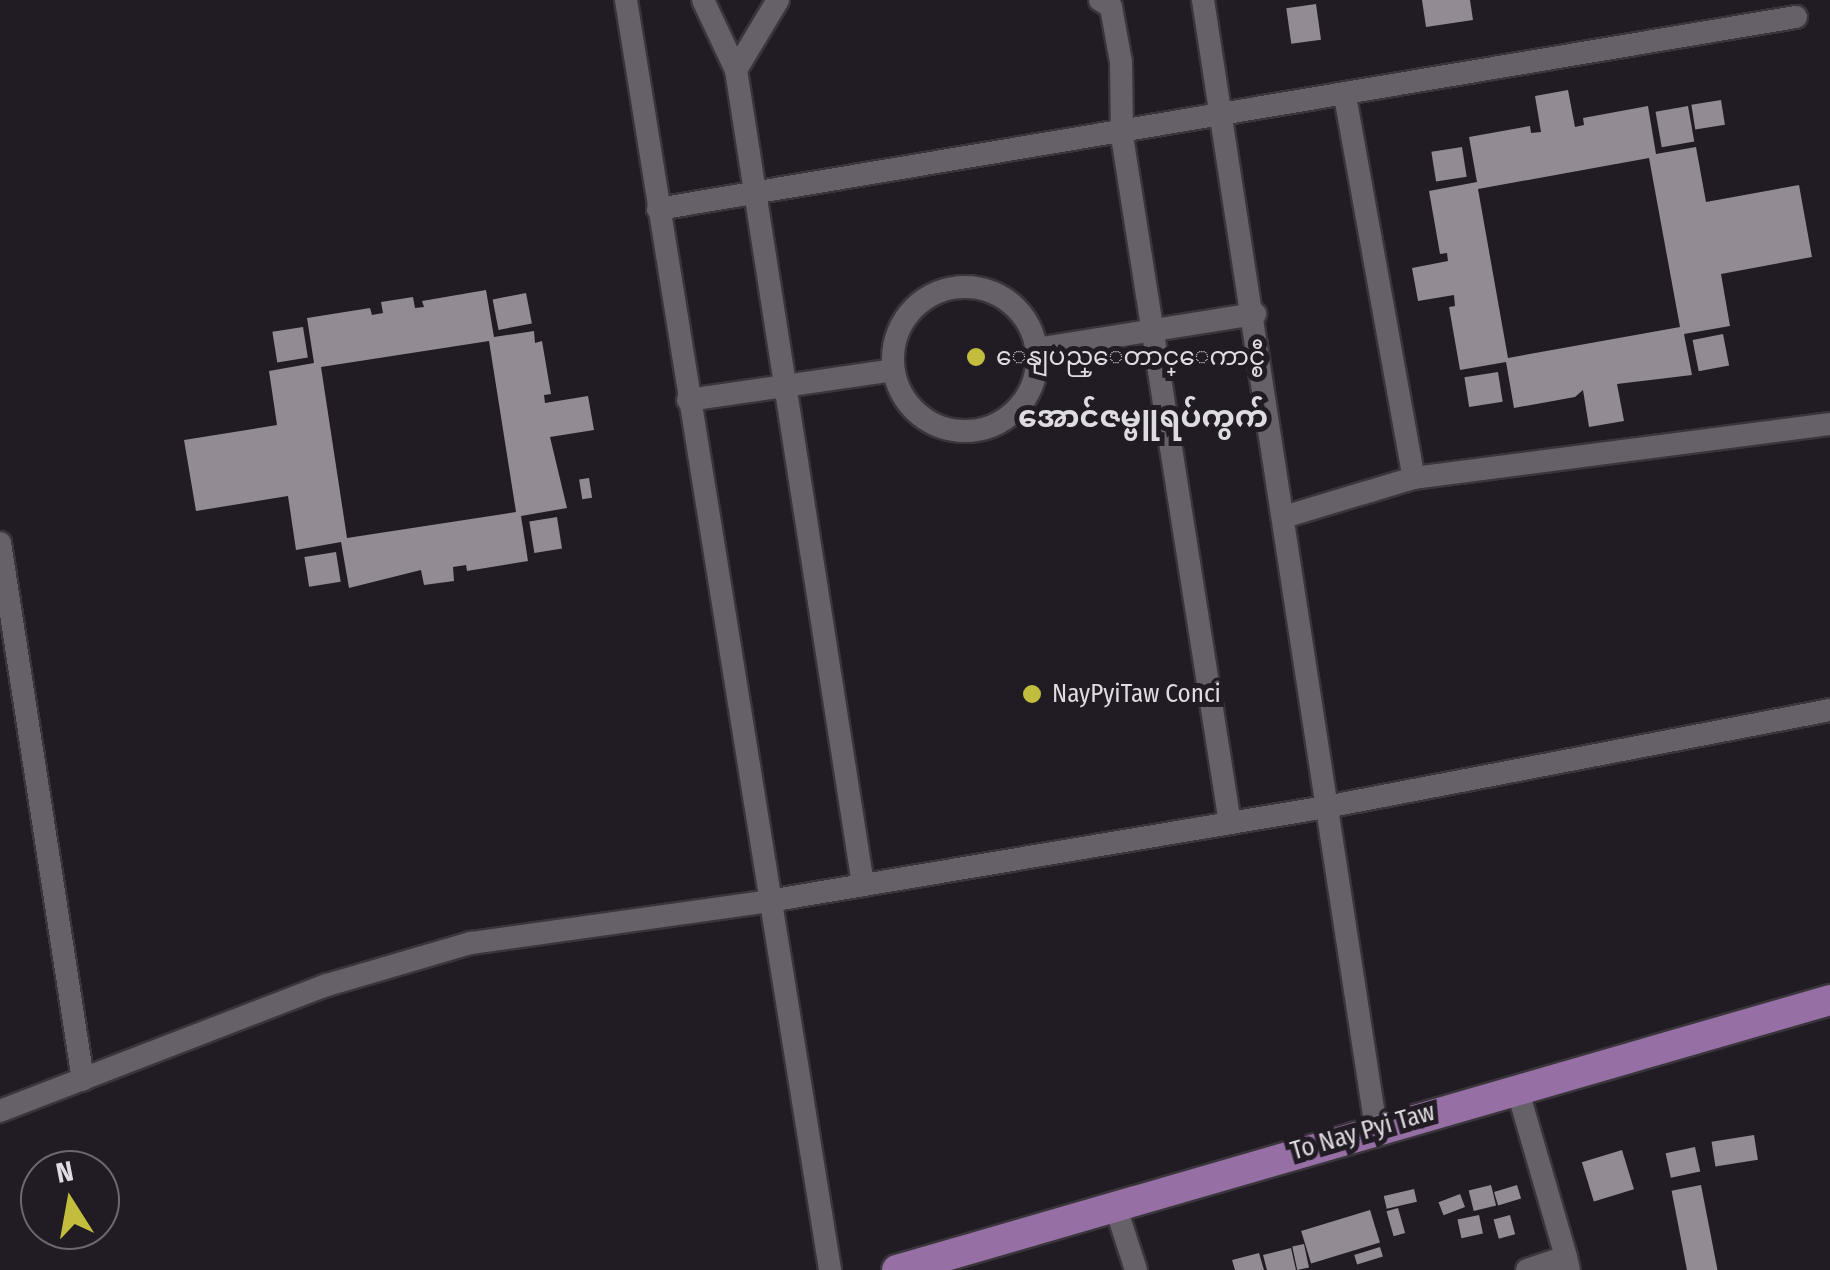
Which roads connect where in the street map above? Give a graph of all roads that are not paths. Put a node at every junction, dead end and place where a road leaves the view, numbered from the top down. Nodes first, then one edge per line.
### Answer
1 (626, 0) edge
2 (702, 0) edge
3 (778, 0) edge
4 (1202, 0) edge
5 (1107, 2) edge
6 (1796, 17) dead end
7 (736, 70) junction
8 (1344, 96) junction
9 (1224, 116) junction
10 (1122, 136) junction
11 (756, 191) junction
12 (658, 210) junction
13 (1255, 314) junction
14 (1150, 333) junction
15 (1036, 349) junction
16 (893, 370) junction
17 (786, 386) junction
18 (688, 400) junction
19 (1830, 424) edge
20 (1414, 478) junction
21 (1286, 516) junction
22 (0, 543) edge
23 (4, 602) edge
24 (1830, 710) edge
25 (1330, 806) junction
26 (1230, 823) junction
27 (863, 885) junction
28 (770, 901) junction
29 (1830, 1000) edge
30 (83, 1080) junction
31 (1517, 1088) junction
32 (0, 1112) edge
33 (1376, 1128) junction
34 (1115, 1206) junction
35 (1568, 1264) edge
36 (830, 1270) edge
37 (897, 1270) edge
38 (1136, 1270) edge
39 (1527, 1270) edge

1 - 12 street
2 - 7 street
3 - 7 street
4 - 9 street
5 - 10 street
6 - 8 street
7 - 11 street
8 - 9 street
8 - 20 street
9 - 10 street
9 - 13 street
10 - 11 street
10 - 14 street
11 - 12 street
11 - 17 street
12 - 18 street
13 - 14 street
13 - 21 street
14 - 15 street
14 - 26 street
15 - 16 street
15 - 16 street
16 - 17 street
17 - 18 street
17 - 27 street
18 - 28 street
19 - 20 street
20 - 21 street
21 - 25 street
22 - 23 street
23 - 30 street
24 - 25 street
25 - 26 street
25 - 33 street
26 - 27 street
27 - 28 street
28 - 30 street
28 - 36 street
29 - 31 main road, To Nay Pyi Taw
30 - 32 street
31 - 33 main road, To Nay Pyi Taw
31 - 35 street
33 - 34 main road, To Nay Pyi Taw
34 - 37 main road, To Nay Pyi Taw
34 - 38 street
35 - 39 street

